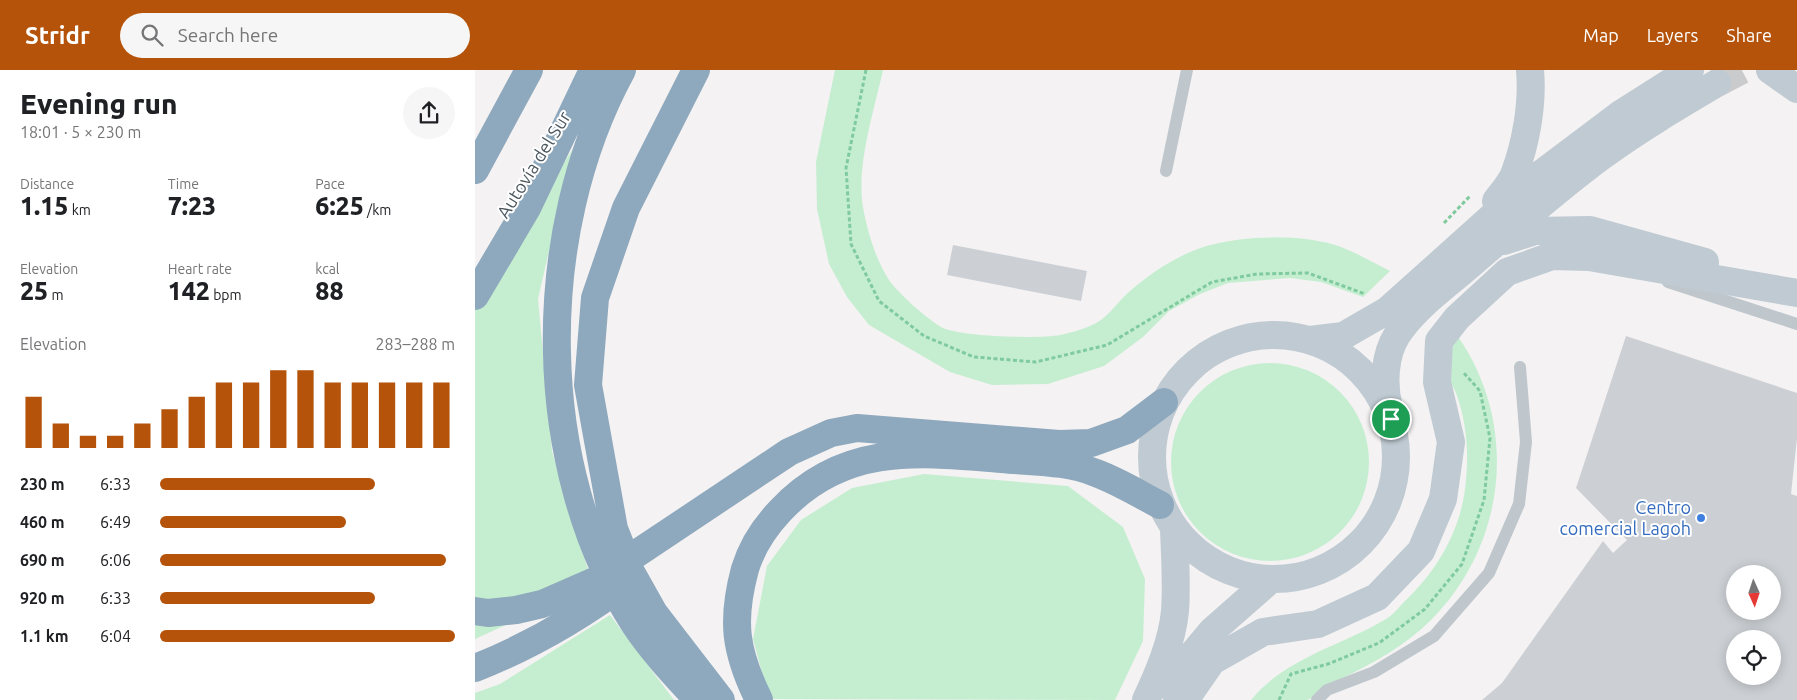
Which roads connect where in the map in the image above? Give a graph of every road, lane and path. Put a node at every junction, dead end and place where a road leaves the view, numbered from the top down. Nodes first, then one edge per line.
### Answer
1 (513, 70) edge
2 (529, 70) edge
3 (593, 70) edge
4 (622, 70) edge
5 (696, 70) edge
6 (866, 70) edge
7 (1187, 70) edge
8 (1529, 70) edge
9 (1691, 70) tunnel mouth
10 (1770, 70) edge
11 (1717, 83) tunnel mouth
12 (1797, 89) edge
13 (475, 144) edge
14 (475, 170) edge
15 (1166, 171) dead end
16 (1478, 188) dead end
17 (1439, 229) dead end
18 (1486, 237) junction
19 (1589, 257) junction
20 (475, 259) edge
21 (1797, 291) edge
22 (475, 296) edge
23 (1373, 297) dead end
24 (1797, 324) edge
25 (1310, 340) junction
26 (1520, 367) dead end
27 (1164, 402) junction
28 (1391, 419) junction
29 (902, 431) junction
30 (1160, 505) junction
31 (1174, 529) junction
32 (603, 535) junction
33 (1269, 580) junction
34 (475, 611) edge
35 (645, 619) junction
36 (475, 668) edge
37 (1291, 674) dead end
38 (698, 700) edge
39 (721, 700) edge
40 (759, 700) edge
41 (1146, 700) edge
42 (1172, 700) edge
43 (1185, 700) edge
44 (1279, 700) edge
45 (1317, 700) edge

1 - 13 highway
2 - 14 highway
3 - 20 highway, Autovía del Sur
3 - 22 highway
4 - 32 highway
5 - 32 highway
6 - 23 path
7 - 15 lane
8 - 18 main road
9 - 18 main road
10 - 12 main road
11 - 18 main road
16 - 17 path
18 - 21 main road
18 - 25 main road
18 - 28 main road
19 - 21 main road
19 - 24 lane
19 - 43 main road
25 - 27 main road
25 - 28 main road
26 - 45 lane
27 - 29 highway
27 - 30 main road
28 - 33 main road
29 - 34 highway
29 - 36 highway
30 - 31 main road
30 - 40 highway
31 - 33 main road
31 - 41 main road
32 - 35 highway
33 - 42 main road
35 - 38 highway
35 - 39 highway
37 - 44 path

